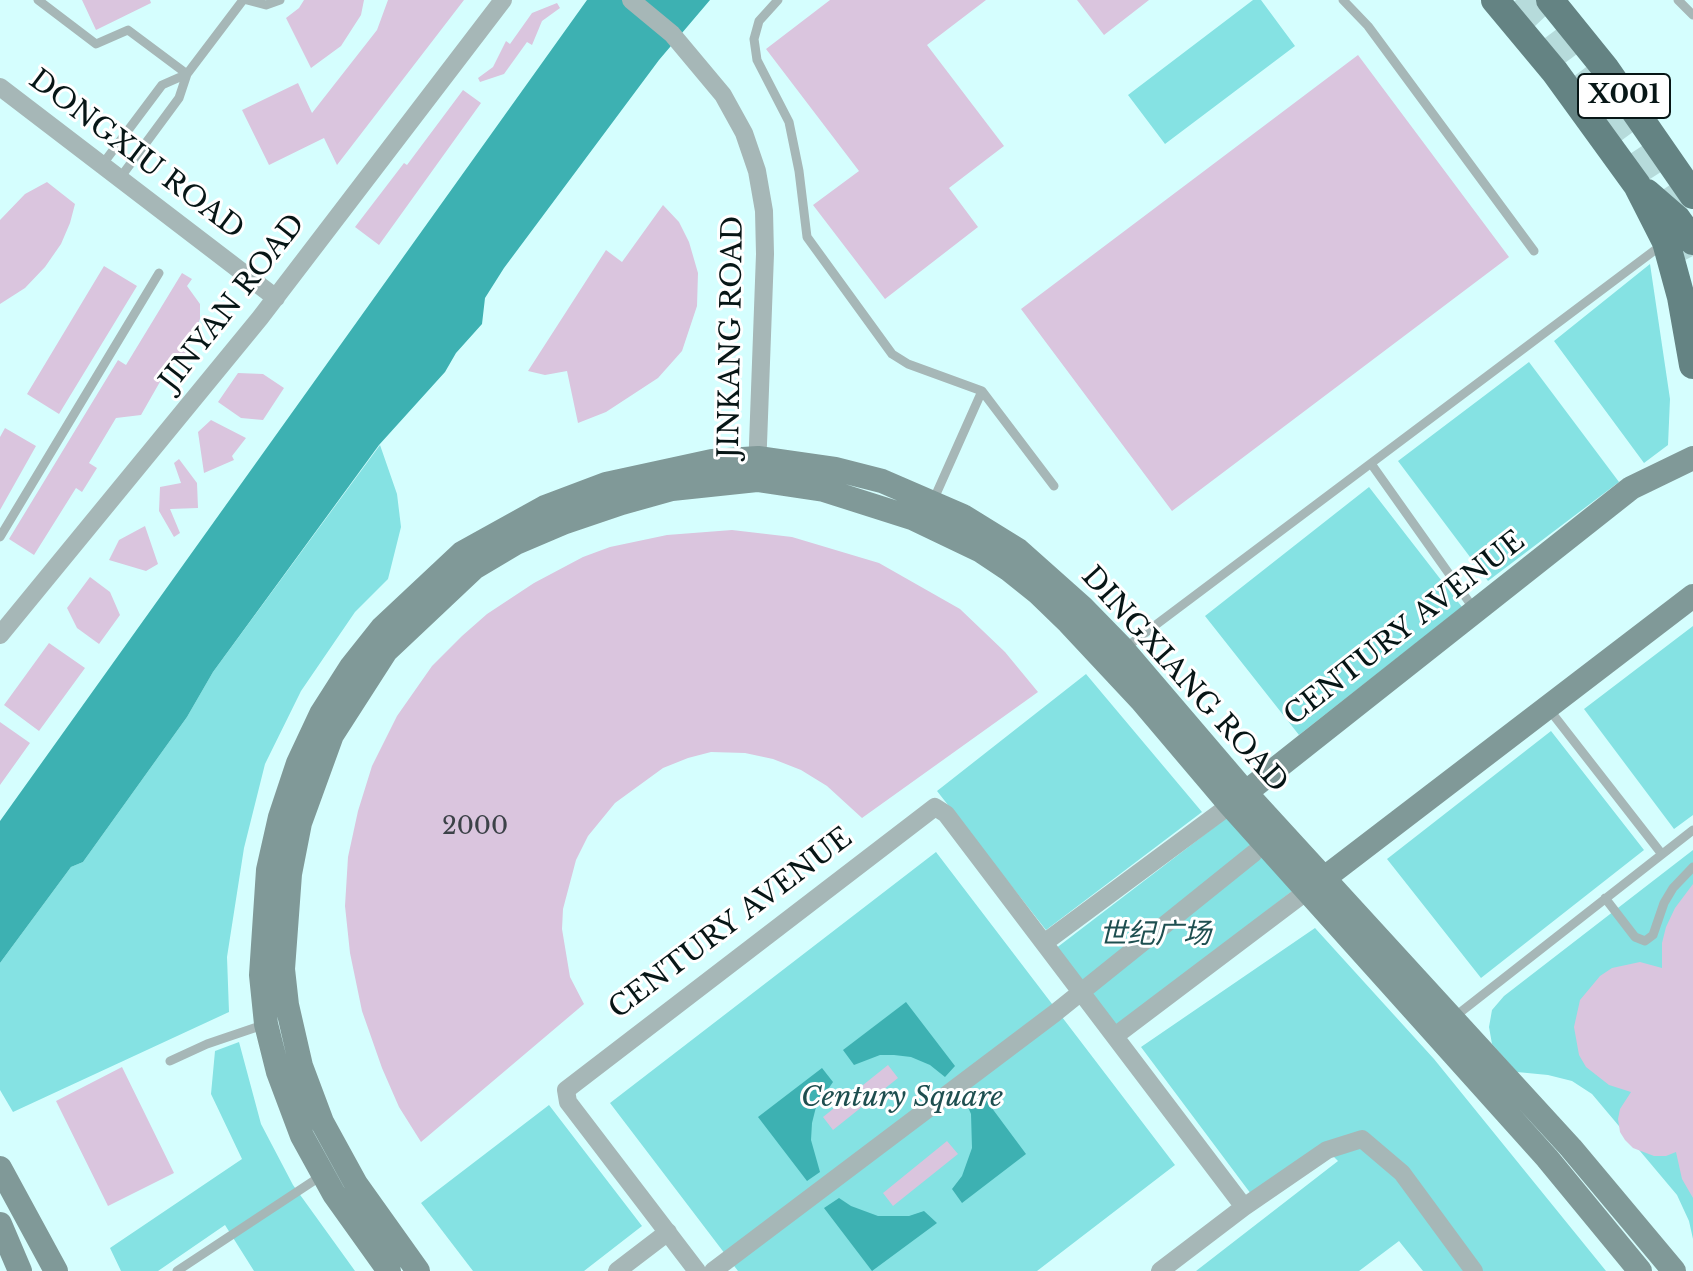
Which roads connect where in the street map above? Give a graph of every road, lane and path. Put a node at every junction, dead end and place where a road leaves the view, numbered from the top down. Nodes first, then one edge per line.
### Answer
1 (38, 0) edge
2 (245, 0) edge
3 (280, 0) edge
4 (503, 0) edge
5 (631, 0) edge
6 (778, 0) edge
7 (1343, 0) edge
8 (1495, 0) edge
9 (1550, 0) edge
10 (1678, 0) edge
11 (1693, 15) edge
12 (187, 74) junction
13 (0, 87) edge
14 (102, 165) junction
15 (120, 178) junction
16 (1693, 195) edge
17 (1680, 241) edge
18 (1534, 251) dead end
19 (159, 273) dead end
20 (276, 298) junction
21 (1693, 365) edge
22 (982, 391) junction
23 (1693, 458) edge
24 (1372, 465) junction
25 (757, 469) junction
26 (1054, 486) dead end
27 (933, 501) junction
28 (0, 537) edge
29 (1693, 596) edge
30 (1476, 612) junction
31 (0, 635) edge
32 (384, 640) junction
33 (1115, 656) junction
34 (1547, 707) junction
35 (1238, 799) junction
36 (1693, 830) edge
37 (1254, 853) dead end
38 (1661, 853) junction
39 (1693, 867) edge
40 (1316, 885) junction
41 (1605, 898) junction
42 (1044, 943) junction
43 (1080, 991) junction
44 (266, 1024) junction
45 (1444, 1026) junction
46 (1115, 1036) junction
47 (170, 1061) dead end
48 (0, 1168) edge
49 (322, 1175) junction
50 (1244, 1207) junction
51 (0, 1224) edge
52 (668, 1232) junction
53 (20, 1271) edge
54 (56, 1271) edge
55 (177, 1271) edge
56 (389, 1271) edge
57 (418, 1271) edge
58 (617, 1271) edge
59 (697, 1271) edge
60 (713, 1271) edge
61 (1160, 1271) edge
62 (1474, 1271) edge
63 (1640, 1271) edge
64 (1674, 1271) edge

1 - 12 lane
2 - 3 lane
2 - 12 lane
4 - 20 street, JINYAN ROAD
5 - 25 street, JINKANG ROAD
6 - 22 lane
7 - 18 lane
8 - 17 main road, X001
9 - 16 main road, X001
10 - 11 lane
12 - 14 lane
12 - 15 lane
13 - 14 street, DONGXIU ROAD
14 - 15 street, DONGXIU ROAD
15 - 20 street, DONGXIU ROAD
17 - 21 main road
17 - 24 lane
19 - 28 lane
20 - 31 street, JINYAN ROAD
22 - 26 lane
22 - 27 lane
23 - 30 street, CENTURY AVENUE
24 - 30 lane
24 - 33 lane
25 - 27 street, DINGXIANG ROAD
25 - 32 street, DINGXIANG ROAD
25 - 33 street, DINGXIANG ROAD
27 - 33 street, DINGXIANG ROAD
29 - 34 street
30 - 35 street, CENTURY AVENUE
32 - 44 street
32 - 57 street
33 - 35 street, DINGXIANG ROAD
34 - 38 lane
34 - 40 street
35 - 40 street, DINGXIANG ROAD
35 - 42 street, CENTURY AVENUE
36 - 38 lane
37 - 43 street
38 - 41 lane
39 - 41 lane
40 - 45 street, DINGXIANG ROAD
40 - 46 street
41 - 45 lane
42 - 43 street, CENTURY AVENUE
42 - 52 street, CENTURY AVENUE
43 - 46 street, CENTURY AVENUE
43 - 60 street
44 - 47 lane
44 - 49 street
45 - 63 street, DINGXIANG ROAD
45 - 64 street, DINGXIANG ROAD
46 - 50 street, CENTURY AVENUE
48 - 54 street
49 - 55 lane
49 - 56 street
50 - 61 street
50 - 62 street
51 - 53 street
52 - 58 street
52 - 59 street, CENTURY AVENUE

